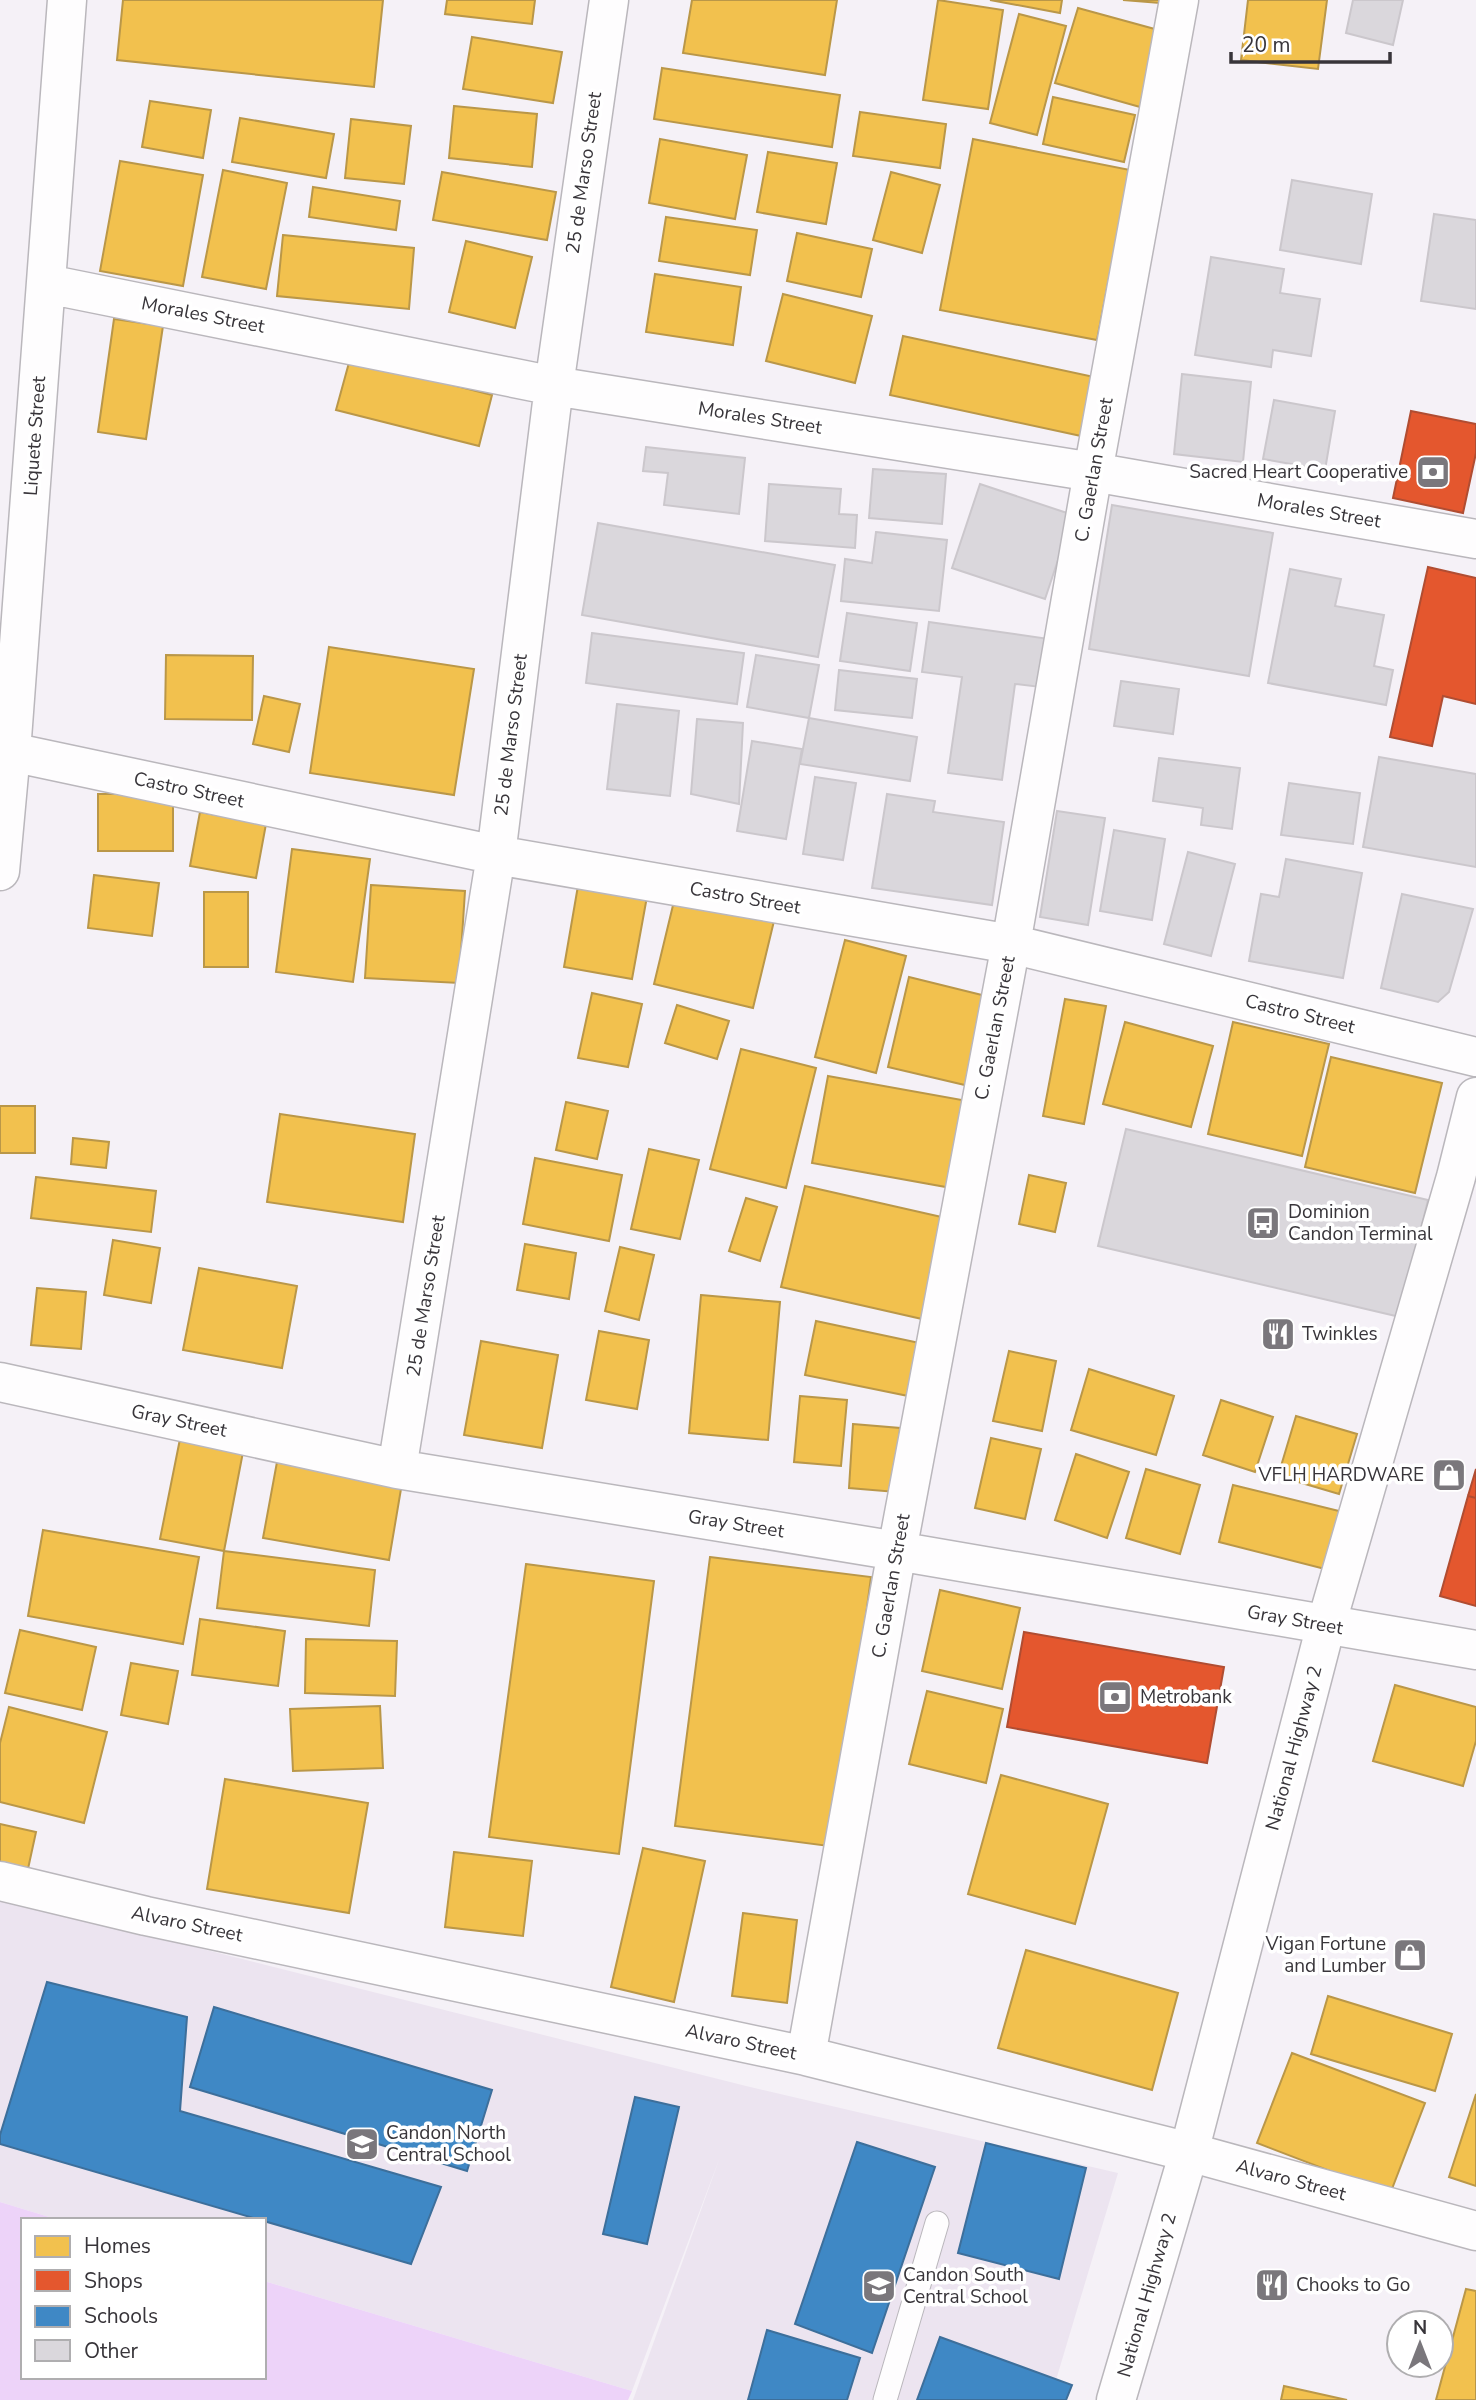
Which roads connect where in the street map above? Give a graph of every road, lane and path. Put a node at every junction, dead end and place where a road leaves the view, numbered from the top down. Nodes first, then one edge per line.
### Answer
1 (68, 0) edge
2 (609, 0) edge
3 (1179, 0) edge
4 (47, 284) junction
5 (554, 386) junction
6 (1093, 472) junction
7 (1476, 539) edge
8 (11, 752) junction
9 (496, 855) junction
10 (0, 871) edge
11 (1011, 944) junction
12 (1476, 1057) edge
13 (1476, 1097) edge
14 (0, 1382) edge
15 (397, 1469) junction
16 (897, 1551) junction
17 (1326, 1625) junction
18 (1476, 1650) edge
19 (0, 1881) edge
20 (806, 2056) junction
21 (1189, 2152) junction
22 (937, 2223) dead end
23 (1476, 2231) edge
24 (885, 2400) edge
25 (1116, 2400) edge

1 - 4 street, Liquete Street
2 - 5 street, 25 de Marso Street
3 - 6 street, C. Gaerlan Street
4 - 5 street, Morales Street
4 - 8 street, Liquete Street
5 - 6 street, Morales Street
5 - 9 street, 25 de Marso Street
6 - 7 street, Morales Street
6 - 11 street, C. Gaerlan Street
8 - 9 street, Castro Street
8 - 10 street, Liquete Street
9 - 11 street, Castro Street
9 - 15 street, 25 de Marso Street
11 - 12 street, Castro Street
11 - 16 street, C. Gaerlan Street
13 - 17 street, National Highway 2
14 - 15 street, Gray Street
15 - 16 street, Gray Street
16 - 17 street, Gray Street
16 - 20 street, C. Gaerlan Street
17 - 18 street, Gray Street
17 - 21 street, National Highway 2
19 - 20 street, Alvaro Street
20 - 21 street, Alvaro Street
21 - 23 street, Alvaro Street
21 - 25 street, National Highway 2
22 - 24 lane

